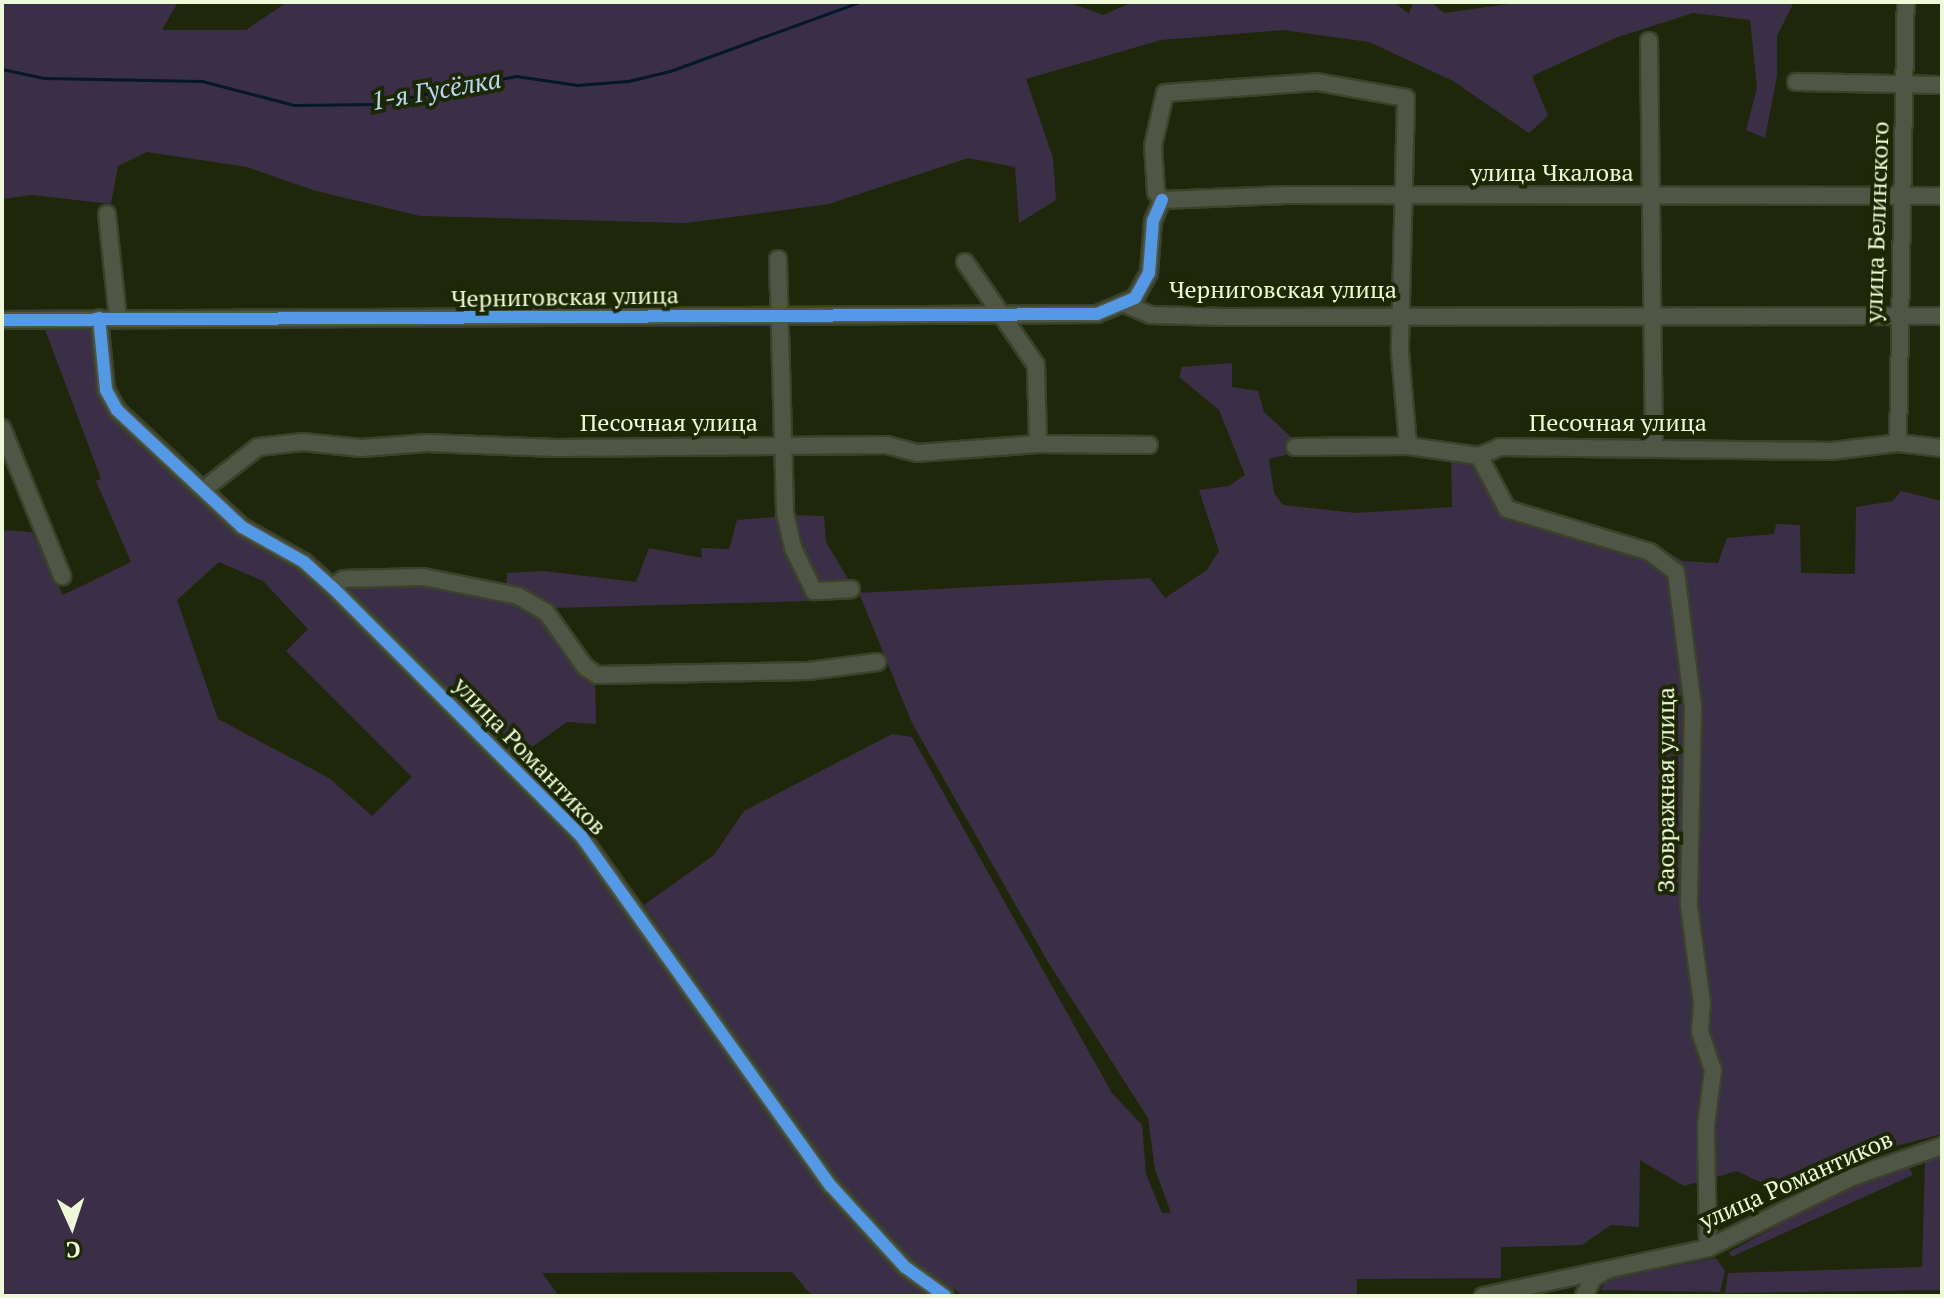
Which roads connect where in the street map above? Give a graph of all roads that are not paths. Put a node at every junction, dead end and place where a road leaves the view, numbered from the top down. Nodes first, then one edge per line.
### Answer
1 (1906, 2) edge
2 (1649, 41) dead end
3 (1796, 82) dead end
4 (1942, 85) edge
5 (1906, 86) junction
6 (1654, 196) junction
7 (1900, 196) junction
8 (1942, 196) edge
9 (1405, 198) junction
10 (1162, 200) junction
11 (107, 214) dead end
12 (778, 259) dead end
13 (965, 262) dead end
14 (1127, 305) junction
15 (1401, 313) junction
16 (1898, 316) junction
17 (1942, 316) edge
18 (778, 317) junction
19 (99, 318) junction
20 (118, 318) junction
21 (1007, 318) junction
22 (1652, 319) junction
23 (2, 320) edge
24 (2, 428) edge
25 (1898, 443) junction
26 (1038, 444) junction
27 (1149, 445) dead end
28 (781, 446) junction
29 (1408, 446) junction
30 (1654, 446) junction
31 (1295, 447) dead end
32 (1942, 448) edge
33 (1479, 456) junction
34 (203, 490) junction
35 (62, 576) dead end
36 (332, 587) junction
37 (851, 589) dead end
38 (877, 662) dead end
39 (1942, 1146) edge
40 (1708, 1248) junction
41 (1608, 1269) junction
42 (945, 1296) edge
43 (1483, 1296) edge
44 (1584, 1296) edge

1 - 5 street, улица Белинского
2 - 6 street
3 - 5 street
4 - 5 street
5 - 7 street, улица Белинского
6 - 7 street, улица Чкалова
6 - 9 street, улица Чкалова
6 - 22 street
7 - 8 street, улица Чкалова
7 - 16 street, улица Белинского
9 - 10 street, улица Чкалова
9 - 10 street
9 - 15 street
10 - 14 street
11 - 20 street
12 - 18 street
13 - 21 street
14 - 15 street, Черниговская улица
14 - 21 street, Черниговская улица
15 - 22 street, Черниговская улица
15 - 29 street
16 - 17 street, Черниговская улица
16 - 22 street, Черниговская улица
16 - 25 street, улица Белинского
18 - 20 street, Черниговская улица
18 - 21 street, Черниговская улица
18 - 28 street
19 - 20 street, Черниговская улица
19 - 23 street, Черниговская улица
19 - 34 street, улица Романтиков
21 - 26 street
22 - 30 street
24 - 35 street
25 - 30 street, Песочная улица
25 - 32 street, Песочная улица
26 - 27 street, Песочная улица
26 - 28 street, Песочная улица
28 - 34 street, Песочная улица
28 - 37 street
29 - 31 street, Песочная улица
29 - 33 street, Песочная улица
30 - 33 street, Песочная улица
33 - 40 street, Заовражная улица
34 - 36 street, улица Романтиков
36 - 38 street
36 - 42 street, улица Романтиков
39 - 40 street, улица Романтиков
40 - 41 street, улица Романтиков
41 - 43 street, улица Романтиков
41 - 44 street

